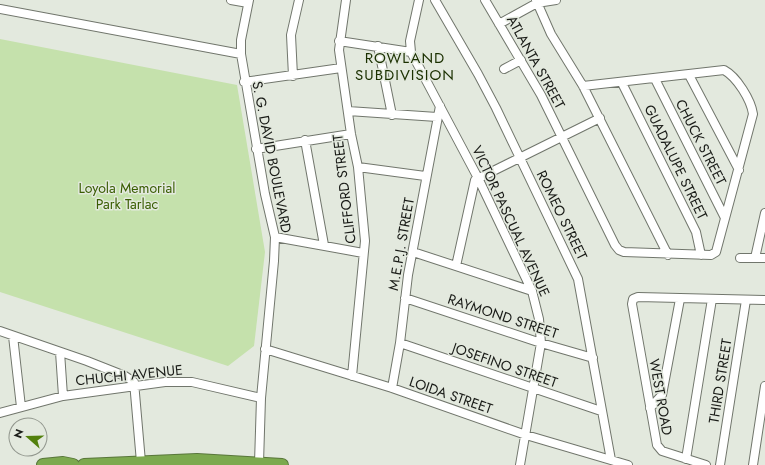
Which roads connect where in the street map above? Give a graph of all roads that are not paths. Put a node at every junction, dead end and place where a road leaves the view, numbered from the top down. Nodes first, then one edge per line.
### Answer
1 (231, 0) edge
2 (299, 0) edge
3 (346, 0) edge
4 (419, 0) edge
5 (435, 0) edge
6 (485, 0) edge
7 (556, 0) edge
8 (248, 2) edge
9 (536, 2) edge
10 (0, 9) edge
11 (500, 24) junction
12 (339, 41) junction
13 (378, 46) junction
14 (411, 52) junction
15 (241, 54) junction
16 (520, 60) junction
17 (341, 68) junction
18 (504, 69) dead end
19 (689, 75) junction
20 (293, 76) junction
21 (654, 79) junction
22 (244, 82) junction
23 (622, 82) junction
24 (583, 86) junction
25 (440, 106) junction
26 (348, 111) junction
27 (392, 115) junction
28 (437, 117) junction
29 (600, 118) junction
30 (351, 134) junction
31 (561, 138) junction
32 (305, 140) junction
33 (256, 148) junction
34 (520, 158) junction
35 (358, 167) junction
36 (739, 170) junction
37 (426, 176) junction
38 (478, 178) junction
39 (765, 213) edge
40 (725, 218) junction
41 (275, 237) junction
42 (324, 245) junction
43 (413, 252) junction
44 (363, 253) junction
45 (668, 255) junction
46 (702, 255) junction
47 (740, 258) dead end
48 (755, 258) junction
49 (765, 258) edge
50 (456, 266) junction
51 (532, 291) junction
52 (405, 298) junction
53 (680, 299) junction
54 (712, 299) junction
55 (746, 300) junction
56 (765, 300) edge
57 (0, 331) edge
58 (13, 336) junction
59 (400, 343) junction
60 (541, 343) junction
61 (265, 349) junction
62 (60, 352) junction
63 (593, 358) junction
64 (352, 376) junction
65 (134, 385) junction
66 (765, 386) edge
67 (392, 388) junction
68 (533, 389) junction
69 (63, 396) junction
70 (261, 398) junction
71 (21, 407) junction
72 (650, 408) junction
73 (601, 411) junction
74 (0, 413) edge
75 (526, 435) junction
76 (686, 459) junction
77 (611, 460) junction
78 (144, 463) edge
79 (259, 463) junction
80 (43, 465) edge
81 (73, 465) edge
82 (84, 465) edge
83 (282, 465) edge
84 (520, 465) edge
85 (628, 465) edge
86 (706, 465) edge
87 (720, 465) edge
88 (753, 465) edge

1 - 8 street
2 - 20 street
3 - 12 street, CLIFFORD STREET
4 - 14 street
5 - 34 street, ROMEO STREET
6 - 11 street, ATLANTA STREET
7 - 9 street
8 - 15 street, S. G. DAVID BOULEVARD
9 - 11 street
9 - 24 street
10 - 15 street
11 - 16 street, ATLANTA STREET
12 - 13 street
12 - 17 street, CLIFFORD STREET
13 - 14 street
13 - 27 street
14 - 25 street, VICTOR PASCUAL AVENUE
15 - 22 street, S. G. DAVID BOULEVARD
16 - 18 street
16 - 31 street, ATLANTA STREET
17 - 20 street
17 - 26 street, CLIFFORD STREET
19 - 21 street
19 - 36 street
19 - 36 street
20 - 22 street
21 - 23 street
21 - 40 street, CHUCK STREET
22 - 33 street, S. G. DAVID BOULEVARD
23 - 24 street
23 - 46 street, GUADALUPE STREET
24 - 29 street
25 - 28 street, M.E.P.J. STREET
25 - 38 street, VICTOR PASCUAL AVENUE
26 - 27 street
26 - 30 street, CLIFFORD STREET
27 - 28 street
28 - 37 street, M.E.P.J. STREET
29 - 31 street
29 - 45 street
30 - 32 street
30 - 35 street, CLIFFORD STREET
31 - 34 street
31 - 45 street, ATLANTA STREET
32 - 33 street
32 - 42 street
33 - 41 street, S. G. DAVID BOULEVARD
34 - 38 street
34 - 63 street, ROMEO STREET
35 - 37 street
35 - 44 street, CLIFFORD STREET
36 - 40 street
37 - 43 street, M.E.P.J. STREET
38 - 50 street
38 - 51 street, VICTOR PASCUAL AVENUE
39 - 48 street
40 - 46 street
41 - 42 street
41 - 61 street, S. G. DAVID BOULEVARD
42 - 44 street
43 - 50 street
43 - 52 street, M.E.P.J. STREET
44 - 64 street, CLIFFORD STREET
45 - 46 street
47 - 48 street
48 - 49 street
50 - 51 street
51 - 60 street, VICTOR PASCUAL AVENUE
52 - 59 street, M.E.P.J. STREET
52 - 60 street, RAYMOND STREET
53 - 54 street
53 - 72 street
53 - 72 street, WEST ROAD
54 - 55 street
54 - 76 street
55 - 56 street
55 - 87 street, THIRD STREET
57 - 58 street
58 - 62 street
58 - 71 street
59 - 67 street, M.E.P.J. STREET
59 - 68 street, JOSEFINO STREET
60 - 63 street, RAYMOND STREET
60 - 68 street, VICTOR PASCUAL AVENUE
61 - 64 street, LOIDA STREET
61 - 70 street, S. G. DAVID BOULEVARD
62 - 65 street
62 - 69 street
63 - 73 street, ROMEO STREET
64 - 67 street, LOIDA STREET
65 - 69 street, CHUCHI AVENUE
65 - 70 street, CHUCHI AVENUE
65 - 78 street
66 - 88 street
67 - 75 street, LOIDA STREET
68 - 73 street, JOSEFINO STREET
68 - 75 street, VICTOR PASCUAL AVENUE
69 - 71 street, CHUCHI AVENUE
70 - 79 street, S. G. DAVID BOULEVARD
71 - 74 street, CHUCHI AVENUE
72 - 76 street, WEST ROAD
73 - 77 street, ROMEO STREET
75 - 77 street, LOIDA STREET
75 - 84 street, VICTOR PASCUAL AVENUE
76 - 86 street, WEST ROAD
77 - 85 street, LOIDA STREET
78 - 79 highway
78 - 82 highway
79 - 83 highway
80 - 81 highway

